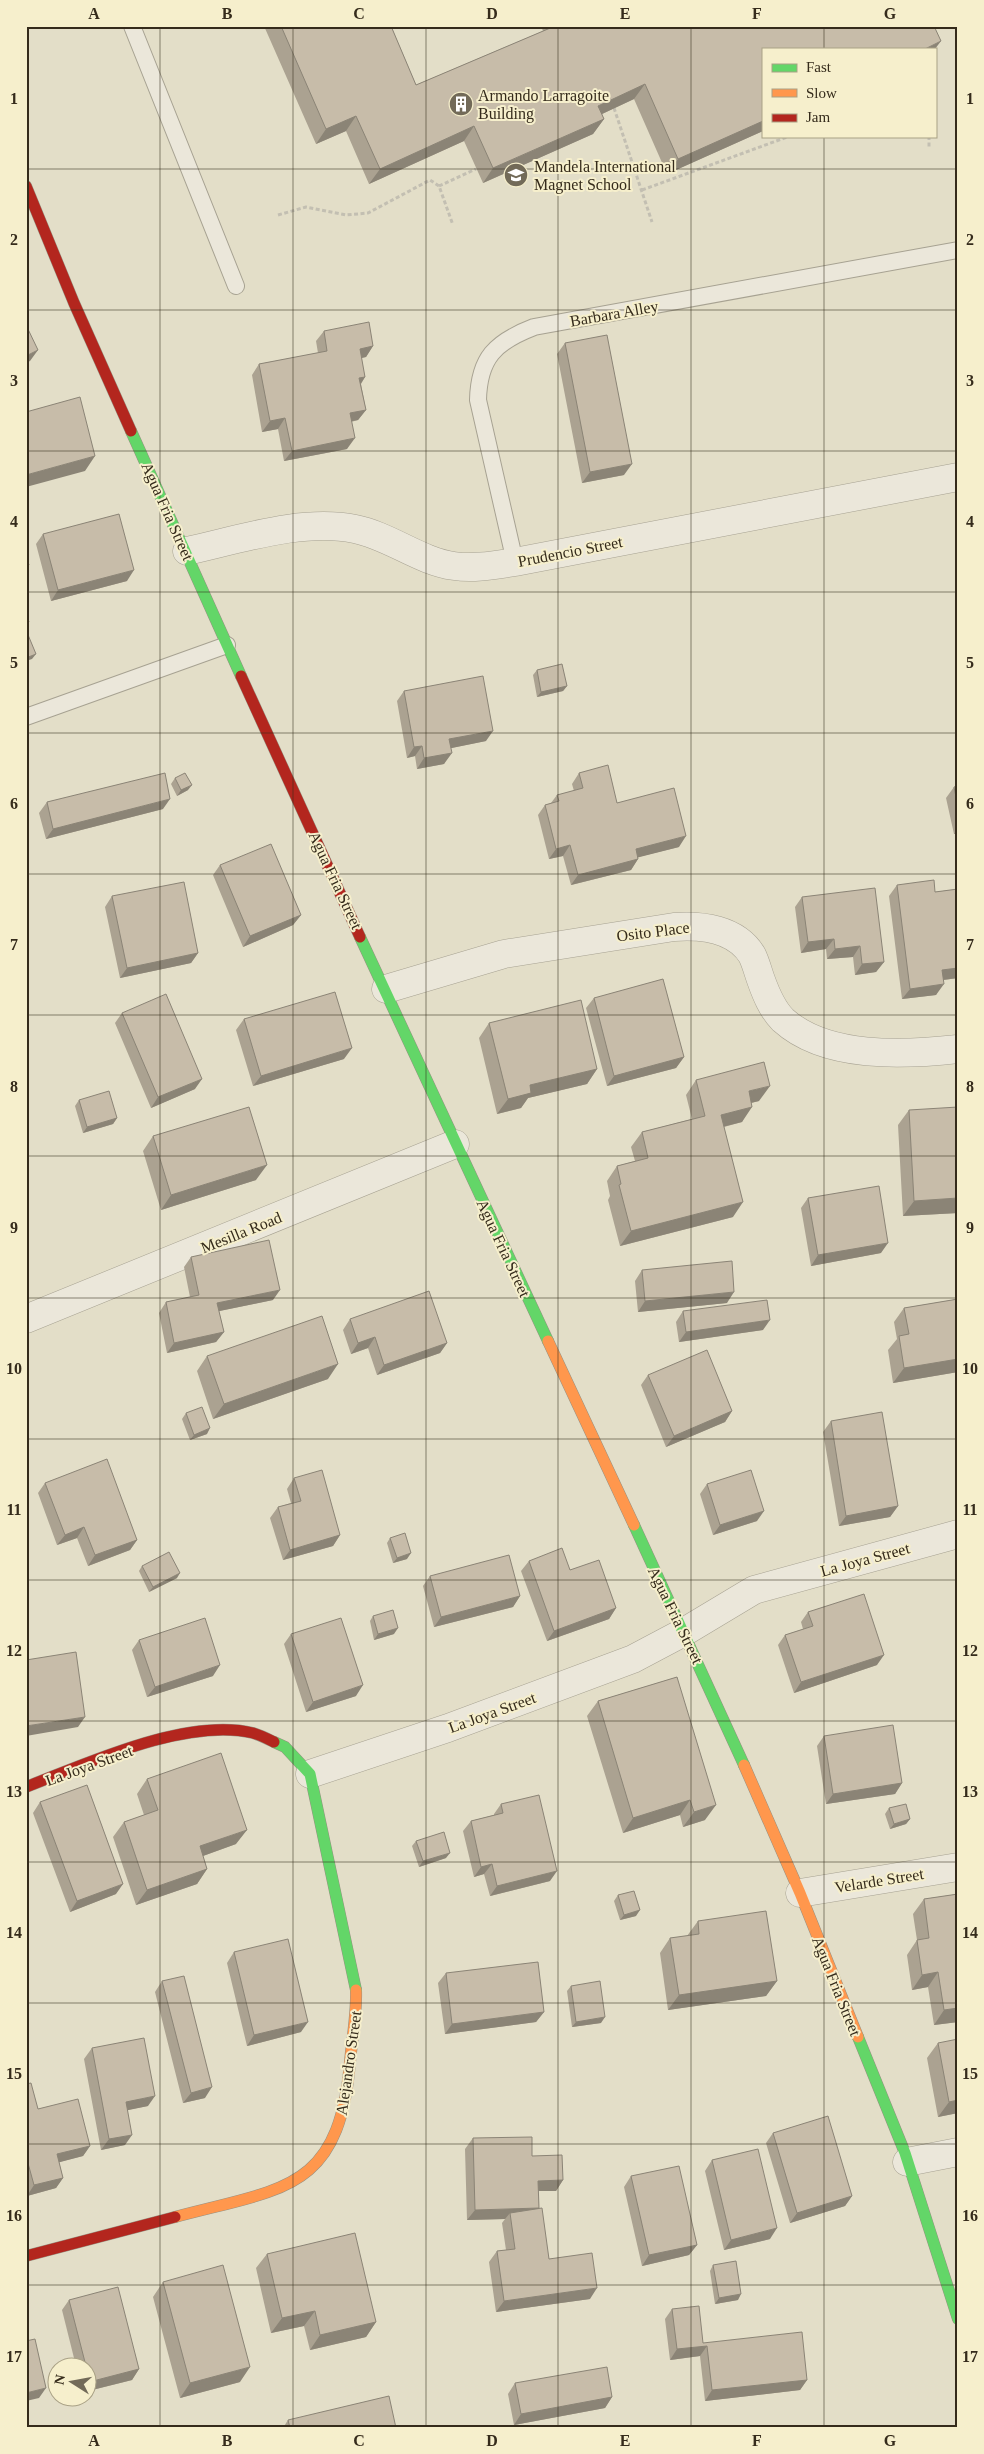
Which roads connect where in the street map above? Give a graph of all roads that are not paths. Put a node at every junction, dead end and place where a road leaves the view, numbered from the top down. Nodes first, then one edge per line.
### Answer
1 (132, 26) edge
2 (26, 186) edge
3 (958, 250) edge
4 (236, 286) dead end
5 (958, 477) edge
6 (187, 552) junction
7 (515, 562) junction
8 (227, 645) junction
9 (26, 717) edge
10 (386, 989) junction
11 (958, 1049) edge
12 (455, 1144) junction
13 (26, 1319) edge
14 (958, 1534) edge
15 (684, 1632) junction
16 (310, 1774) junction
17 (26, 1787) edge
18 (958, 1867) edge
19 (800, 1893) junction
20 (958, 2152) edge
21 (907, 2162) junction
22 (26, 2256) edge
23 (958, 2320) edge

1 - 4 lane
2 - 6 street, Agua Fria Street
3 - 7 lane, Barbara Alley
5 - 7 street, Prudencio Street
6 - 7 street, Prudencio Street
6 - 8 street, Agua Fria Street
8 - 9 lane
8 - 10 street, Agua Fria Street
10 - 11 street, Osito Place
10 - 12 street, Agua Fria Street
12 - 13 street, Mesilla Road
12 - 15 street, Agua Fria Street
14 - 15 street, La Joya Street
15 - 16 street, La Joya Street
15 - 19 street, Agua Fria Street
16 - 17 street, La Joya Street
16 - 22 street, Alejandro Street
18 - 19 street, Velarde Street
19 - 21 street, Agua Fria Street
20 - 21 street
21 - 23 street, Agua Fria Street

